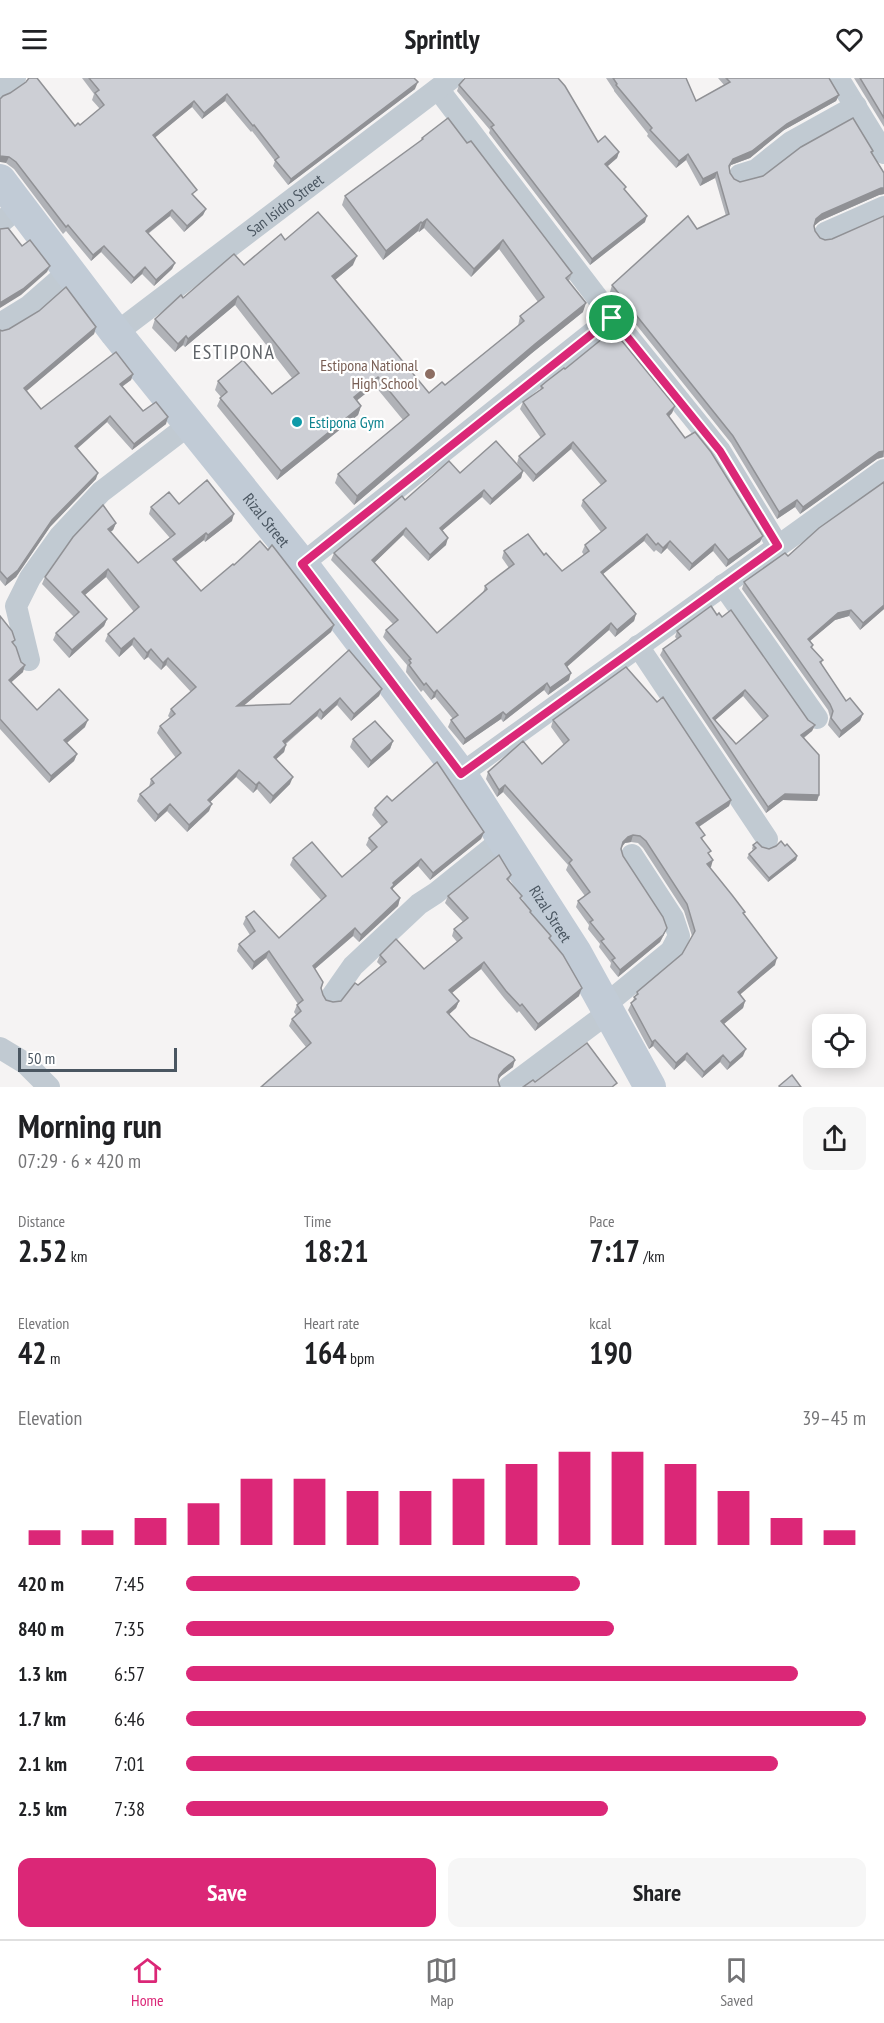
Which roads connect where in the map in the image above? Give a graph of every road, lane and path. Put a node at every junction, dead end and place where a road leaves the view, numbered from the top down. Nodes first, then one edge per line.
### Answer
1 (15, 78) edge
2 (838, 78) edge
3 (445, 83) edge
4 (0, 89) edge
5 (856, 106) junction
6 (884, 153) edge
7 (740, 174) dead end
8 (0, 180) edge
9 (884, 207) edge
10 (9, 215) edge
11 (825, 233) dead end
12 (69, 271) junction
13 (612, 318) junction
14 (0, 324) edge
15 (116, 333) junction
16 (190, 424) junction
17 (884, 470) edge
18 (778, 546) junction
19 (302, 564) junction
20 (723, 585) junction
21 (638, 646) junction
22 (29, 660) dead end
23 (817, 718) dead end
24 (461, 774) junction
25 (503, 839) junction
26 (767, 839) dead end
27 (632, 855) dead end
28 (332, 996) dead end
29 (607, 1009) junction
30 (0, 1048) edge
31 (49, 1087) edge
32 (509, 1087) edge
33 (650, 1087) edge

1 - 4 street
2 - 5 street
3 - 13 street
3 - 15 street, San Isidro Street
5 - 6 street
5 - 7 street
8 - 10 main road, Rizal Street
9 - 11 street
10 - 12 main road, Rizal Street
12 - 14 street
12 - 15 main road, Rizal Street
13 - 18 street
13 - 19 street
15 - 16 main road, Rizal Street
16 - 19 main road, Rizal Street
16 - 22 street
17 - 18 street
18 - 20 street
19 - 24 main road, Rizal Street
20 - 21 street
20 - 23 street
21 - 24 street
21 - 26 street
24 - 25 main road, Rizal Street
25 - 28 street
25 - 29 main road, Rizal Street
27 - 29 street
29 - 32 street
29 - 33 main road, Rizal Street
30 - 31 street

